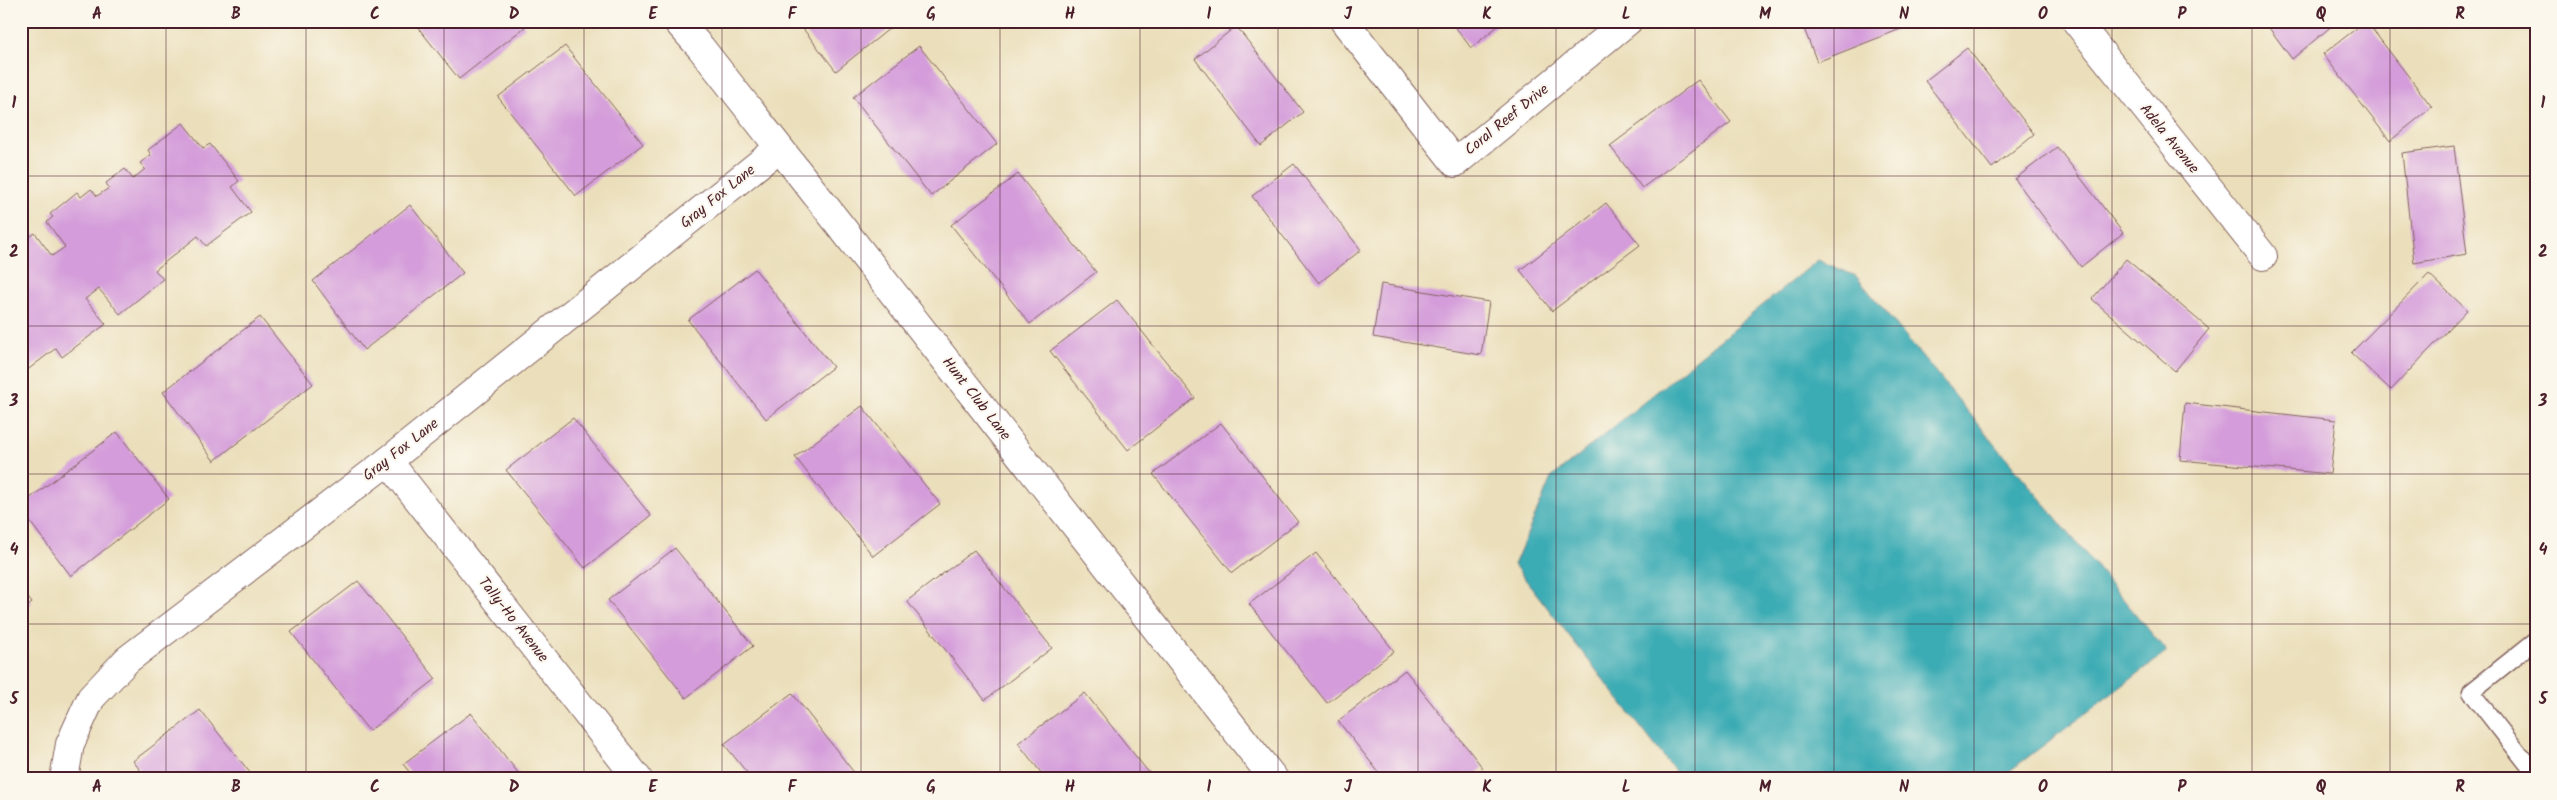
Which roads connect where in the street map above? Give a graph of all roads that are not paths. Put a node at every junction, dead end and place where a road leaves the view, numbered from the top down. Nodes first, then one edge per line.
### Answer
1 (677, 21) edge
2 (1344, 21) edge
3 (1628, 21) edge
4 (2076, 21) edge
5 (779, 148) junction
6 (2262, 256) dead end
7 (388, 461) junction
8 (2536, 640) edge
9 (2536, 775) edge
10 (64, 779) edge
11 (638, 779) edge
12 (1274, 779) edge

1 - 5 street, Hunt Club Lane
2 - 3 street, Coral Reef Drive
4 - 6 street, Adela Avenue
5 - 7 street, Gray Fox Lane
5 - 12 street, Hunt Club Lane
7 - 10 street, Gray Fox Lane
7 - 11 street, Tally-Ho Avenue
8 - 9 lane

